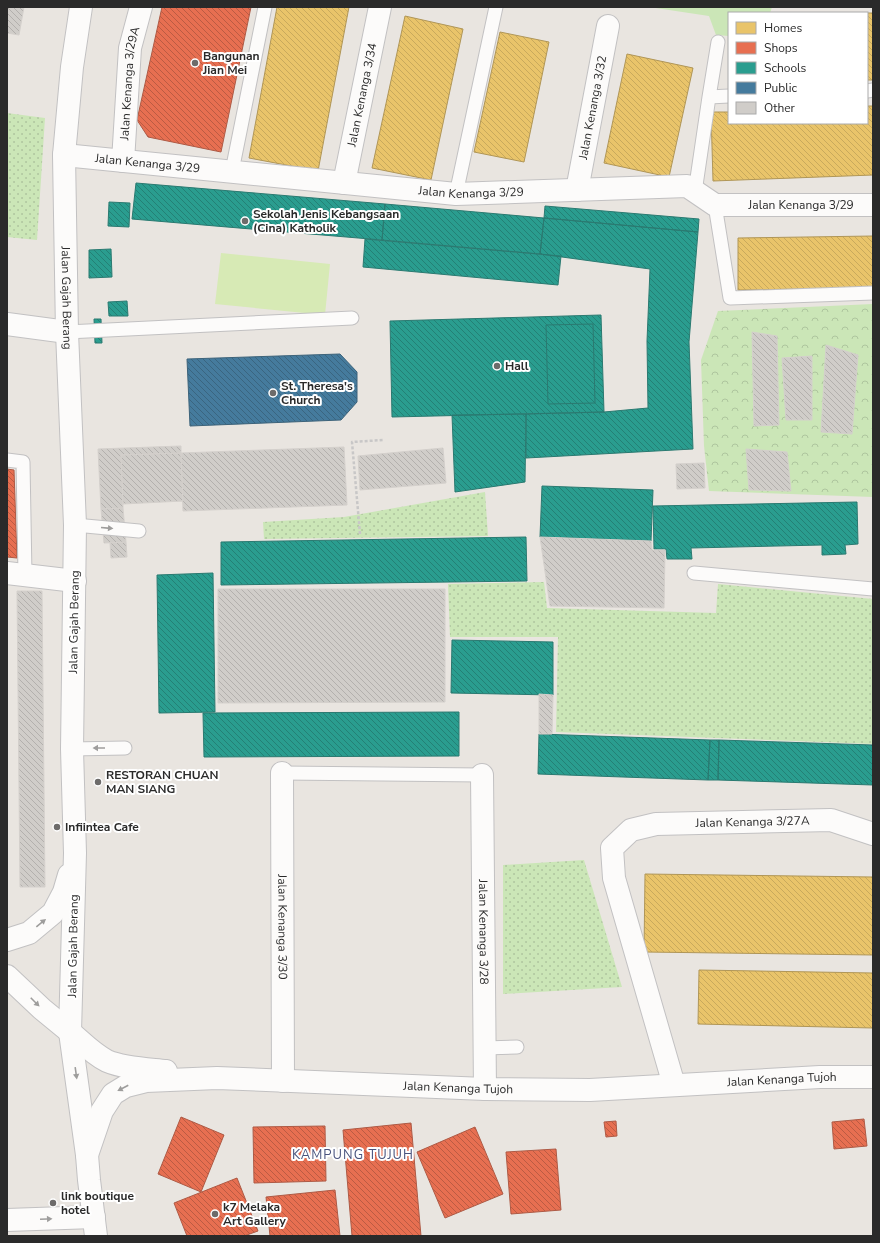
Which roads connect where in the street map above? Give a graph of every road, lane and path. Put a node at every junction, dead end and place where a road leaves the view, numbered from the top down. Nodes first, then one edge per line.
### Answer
1 (81, 7) edge
2 (141, 7) edge
3 (265, 7) edge
4 (380, 7) edge
5 (496, 7) edge
6 (608, 26) dead end
7 (718, 42) dead end
8 (728, 96) edge
9 (709, 97) junction
10 (64, 155) junction
11 (123, 161) junction
12 (232, 172) junction
13 (344, 182) junction
14 (576, 190) junction
15 (695, 192) junction
16 (456, 194) junction
17 (715, 205) junction
18 (873, 205) edge
19 (873, 293) edge
20 (352, 318) dead end
21 (7, 324) edge
22 (67, 332) junction
23 (383, 440) dead end
24 (7, 460) edge
25 (75, 525) junction
26 (138, 530) dead end
27 (360, 534) dead end
28 (694, 573) dead end
29 (16, 574) edge
30 (75, 581) junction
31 (873, 589) edge
32 (125, 748) dead end
33 (72, 749) junction
34 (282, 773) joint
35 (482, 775) joint
36 (873, 834) edge
37 (75, 852) junction
38 (7, 940) edge
39 (7, 976) edge
40 (70, 1032) junction
41 (517, 1047) dead end
42 (484, 1048) junction
43 (873, 1077) edge
44 (217, 1078) junction
45 (283, 1080) junction
46 (674, 1085) junction
47 (485, 1089) junction
48 (87, 1155) junction
49 (7, 1220) edge
50 (95, 1226) edge

1 - 10 street, Jalan Gajah Berang
2 - 11 street, Jalan Kenanga 3/29A
3 - 12 lane
4 - 13 street, Jalan Kenanga 3/34
5 - 16 lane
6 - 14 street, Jalan Kenanga 3/32
7 - 9 lane
8 - 9 lane
9 - 15 lane
10 - 11 street, Jalan Kenanga 3/29
10 - 22 street, Jalan Gajah Berang
11 - 12 street, Jalan Kenanga 3/29
12 - 13 street, Jalan Kenanga 3/29
13 - 16 street, Jalan Kenanga 3/29
14 - 15 street, Jalan Kenanga 3/29
14 - 16 street, Jalan Kenanga 3/29
15 - 17 street, Jalan Kenanga 3/29
17 - 18 street, Jalan Kenanga 3/29
17 - 19 lane
20 - 22 lane
21 - 22 street
22 - 25 street, Jalan Gajah Berang
23 - 27 path
24 - 29 lane
25 -> 26 lane
25 - 30 street, Jalan Gajah Berang
28 - 31 lane
29 - 30 street
30 - 33 street, Jalan Gajah Berang
32 -> 33 lane
33 - 37 street, Jalan Gajah Berang
34 - 35 lane
34 - 45 street, Jalan Kenanga 3/30
35 - 42 street, Jalan Kenanga 3/28
36 - 46 street, Jalan Kenanga 3/27A
38 -> 37 street
37 - 40 street, Jalan Gajah Berang
39 -> 40 street
40 - 44 street
40 -> 48 street, Jalan Gajah Berang
41 - 42 lane
42 - 47 street, Jalan Kenanga 3/28
43 - 46 street, Jalan Kenanga Tujoh
44 - 45 street, Jalan Kenanga Tujoh
44 -> 48 street, Jalan Kenanga Tujoh
45 - 47 street, Jalan Kenanga Tujoh
46 - 47 street, Jalan Kenanga Tujoh
48 - 50 street, Jalan Gajah Berang
49 -> 50 street

